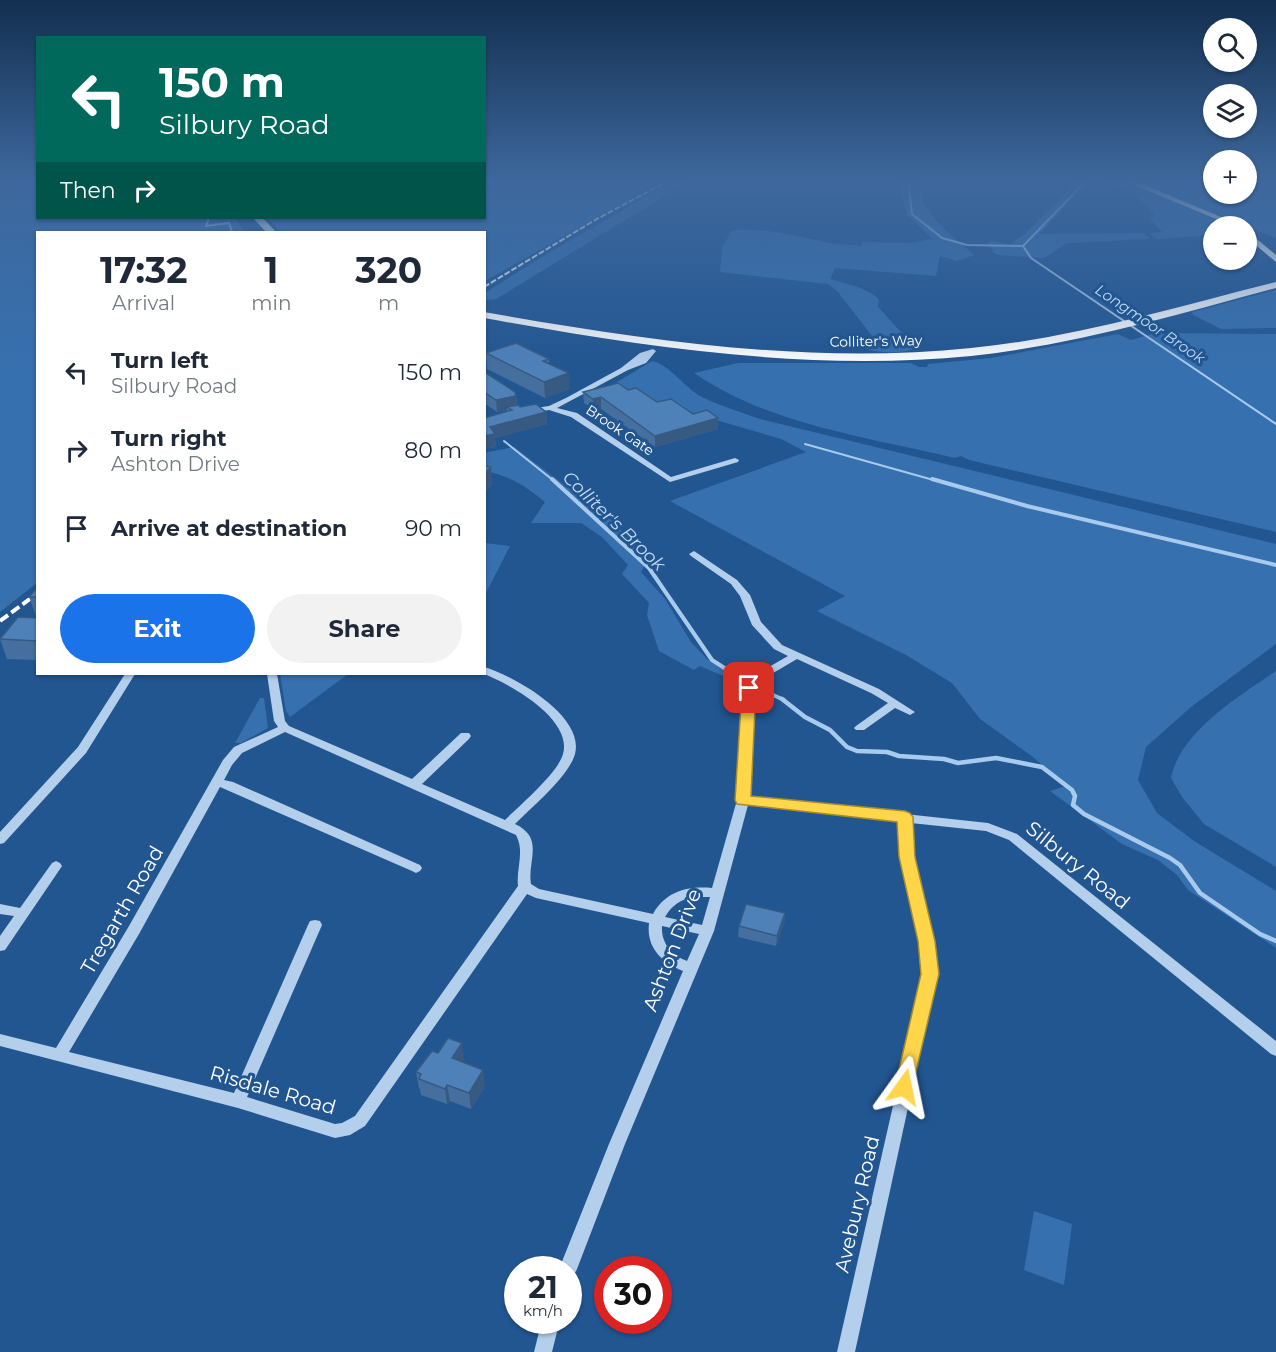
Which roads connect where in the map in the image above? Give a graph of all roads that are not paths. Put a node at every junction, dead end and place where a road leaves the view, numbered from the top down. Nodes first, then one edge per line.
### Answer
1 (1259, 243) edge
2 (1276, 259) edge
3 (1276, 284) edge
4 (486, 315) edge
5 (664, 342) junction
6 (549, 408) junction
7 (523, 413) edge
8 (735, 460) dead end
9 (694, 554) dead end
10 (795, 656) junction
11 (486, 671) edge
12 (129, 675) edge
13 (272, 675) edge
14 (895, 703) junction
15 (910, 712) dead end
16 (285, 728) junction
17 (860, 728) dead end
18 (465, 736) dead end
19 (217, 782) junction
20 (413, 785) junction
21 (743, 800) junction
22 (905, 817) junction
23 (508, 824) junction
24 (0, 840) edge
25 (56, 866) dead end
26 (416, 868) dead end
27 (525, 887) junction
28 (718, 893) junction
29 (0, 909) edge
30 (23, 913) junction
31 (655, 920) junction
32 (315, 925) dead end
33 (707, 931) junction
34 (0, 946) edge
35 (691, 969) junction
36 (0, 1040) edge
37 (1276, 1050) edge
38 (59, 1056) junction
39 (238, 1101) junction
40 (573, 1256) edge
41 (548, 1334) edge
42 (543, 1352) edge
43 (846, 1352) edge

1 - 2 main road
3 - 5 highway, Colliter's Way
4 - 5 highway, Colliter's Way
5 - 6 street
6 - 7 street, Brook Gate
6 - 8 street, Brook Gate
9 - 10 street
10 - 14 street
10 - 21 street, Ashton Drive
11 - 23 street
12 - 24 street
13 - 16 street
14 - 15 street
14 - 17 street
16 - 19 street, Tregarth Road
16 - 20 street
18 - 20 street
19 - 26 street
19 - 38 street, Tregarth Road
20 - 23 street
21 - 22 street, Silbury Road
21 - 28 street, Ashton Drive
22 - 37 street, Silbury Road
22 - 43 street, Avebury Road
23 - 27 street
25 - 30 street
27 - 31 street
27 - 39 street, Risdale Road
28 - 31 street
28 - 33 street, Ashton Drive
29 - 30 street
30 - 34 street
31 - 33 street
31 - 35 street
32 - 39 street
33 - 35 street, Ashton Drive
35 - 40 street, Ashton Drive
36 - 38 street, Risdale Road
38 - 39 street, Risdale Road
41 - 42 street

